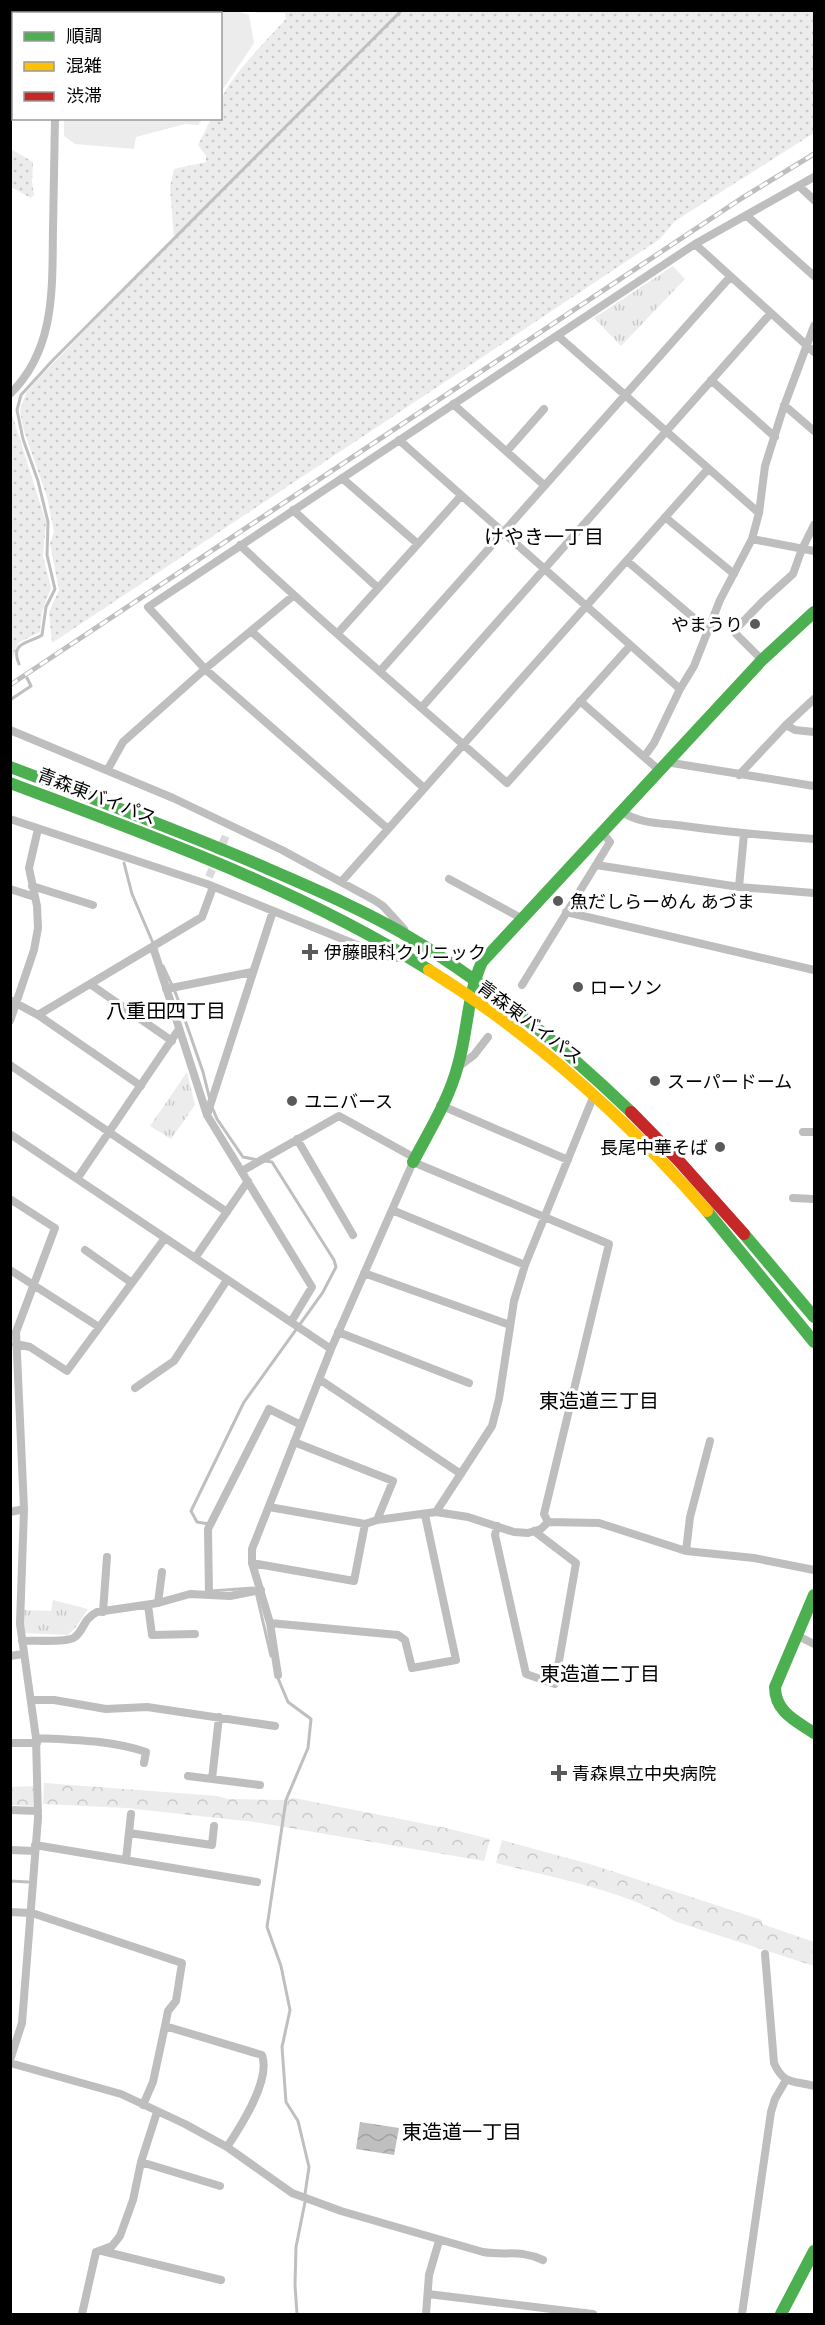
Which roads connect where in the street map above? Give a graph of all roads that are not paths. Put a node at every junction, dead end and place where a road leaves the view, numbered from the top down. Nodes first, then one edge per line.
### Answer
1 (55, 120) edge
2 (814, 177) edge
3 (799, 186) junction
4 (814, 200) edge
5 (747, 216) junction
6 (695, 244) junction
7 (814, 276) edge
8 (730, 277) junction
9 (771, 313) junction
10 (814, 326) edge
11 (558, 336) junction
12 (806, 345) junction
13 (814, 352) edge
14 (711, 380) junction
15 (10, 394) edge
16 (625, 395) junction
17 (453, 404) junction
18 (784, 405) junction
19 (544, 409) dead end
20 (666, 431) junction
21 (814, 431) edge
22 (775, 437) junction
23 (399, 440) junction
24 (507, 451) junction
25 (708, 468) junction
26 (342, 478) junction
27 (544, 485) junction
28 (460, 496) junction
29 (293, 510) junction
30 (759, 513) junction
31 (665, 517) junction
32 (814, 525) edge
33 (502, 533) junction
34 (752, 539) junction
35 (417, 544) junction
36 (240, 545) junction
37 (802, 549) junction
38 (814, 551) edge
39 (627, 561) junction
40 (544, 570) junction
41 (734, 574) junction
42 (378, 588) junction
43 (293, 596) junction
44 (586, 607) junction
45 (814, 612) edge
46 (708, 630) junction
47 (251, 631) junction
48 (338, 633) junction
49 (630, 646) junction
50 (762, 660) junction
51 (206, 669) junction
52 (381, 670) junction
53 (680, 689) junction
54 (814, 699) edge
55 (580, 701) junction
56 (422, 707) junction
57 (786, 725) junction
58 (10, 730) edge
59 (814, 732) edge
60 (465, 745) junction
61 (644, 757) junction
62 (663, 766) junction
63 (10, 767) edge
64 (108, 769) junction
65 (739, 775) junction
66 (10, 783) edge
67 (814, 786) edge
68 (424, 788) junction
69 (621, 811) junction
70 (10, 819) edge
71 (38, 829) junction
72 (388, 830) junction
73 (602, 832) junction
74 (744, 834) junction
75 (814, 840) edge
76 (596, 865) junction
77 (449, 879) dead end
78 (342, 881) junction
79 (210, 882) junction
80 (32, 886) junction
81 (739, 887) junction
82 (10, 889) edge
83 (814, 893) edge
84 (35, 897) junction
85 (93, 905) dead end
86 (273, 911) junction
87 (566, 912) junction
88 (521, 918) junction
89 (412, 939) junction
90 (153, 947) junction
91 (410, 958) junction
92 (814, 970) edge
93 (252, 972) junction
94 (473, 977) junction
95 (90, 984) junction
96 (522, 985) dead end
97 (166, 989) junction
98 (469, 997) junction
99 (13, 1002) edge
100 (38, 1015) junction
101 (10, 1021) edge
102 (179, 1029) junction
103 (488, 1037) dead end
104 (172, 1041) junction
105 (10, 1065) edge
106 (458, 1067) junction
107 (141, 1086) junction
108 (594, 1095) junction
109 (440, 1106) junction
110 (207, 1114) junction
111 (111, 1132) junction
112 (803, 1132) dead end
113 (814, 1132) edge
114 (10, 1134) edge
115 (297, 1138) junction
116 (414, 1160) junction
117 (568, 1160) junction
118 (242, 1171) junction
119 (77, 1179) junction
120 (248, 1181) junction
121 (793, 1198) dead end
122 (814, 1198) edge
123 (10, 1199) edge
124 (392, 1210) junction
125 (227, 1212) junction
126 (544, 1217) junction
127 (352, 1235) dead end
128 (165, 1238) junction
129 (85, 1250) dead end
130 (195, 1258) junction
131 (525, 1265) junction
132 (10, 1270) edge
133 (364, 1273) junction
134 (227, 1280) junction
135 (132, 1283) junction
136 (33, 1285) junction
137 (814, 1317) edge
138 (291, 1322) junction
139 (510, 1325) junction
140 (99, 1327) junction
141 (13, 1328) edge
142 (338, 1332) junction
143 (814, 1342) edge
144 (16, 1344) junction
145 (331, 1349) junction
146 (319, 1379) junction
147 (469, 1383) dead end
148 (135, 1388) dead end
149 (14, 1391) edge
150 (301, 1425) junction
151 (710, 1441) dead end
152 (294, 1442) junction
153 (461, 1474) junction
154 (269, 1507) junction
155 (24, 1509) junction
156 (10, 1512) edge
157 (436, 1512) junction
158 (425, 1515) junction
159 (377, 1520) junction
160 (548, 1522) junction
161 (365, 1524) junction
162 (497, 1526) junction
163 (534, 1531) junction
164 (686, 1551) junction
165 (107, 1557) dead end
166 (252, 1563) junction
167 (814, 1570) edge
168 (162, 1572) dead end
169 (261, 1590) junction
170 (209, 1594) junction
171 (814, 1595) edge
172 (158, 1603) junction
173 (148, 1605) junction
174 (103, 1612) junction
175 (270, 1623) junction
176 (195, 1634) dead end
177 (798, 1636) junction
178 (22, 1641) junction
179 (814, 1644) edge
180 (23, 1654) junction
181 (10, 1656) edge
182 (278, 1675) dead end
183 (32, 1700) junction
184 (219, 1717) junction
185 (275, 1726) dead end
186 (814, 1733) edge
187 (36, 1741) junction
188 (10, 1743) edge
189 (144, 1763) dead end
190 (188, 1776) dead end
191 (212, 1779) junction
192 (260, 1785) dead end
193 (10, 1810) edge
194 (38, 1811) junction
195 (131, 1814) dead end
196 (214, 1826) dead end
197 (129, 1833) junction
198 (35, 1848) junction
199 (10, 1850) edge
200 (126, 1860) junction
201 (257, 1882) dead end
202 (10, 1912) edge
203 (32, 1913) junction
204 (765, 1954) dead end
205 (165, 2025) junction
206 (11, 2058) edge
207 (786, 2080) junction
208 (814, 2086) edge
209 (144, 2105) junction
210 (157, 2112) junction
211 (227, 2147) junction
212 (141, 2162) junction
213 (220, 2186) dead end
214 (439, 2241) junction
215 (101, 2251) junction
216 (814, 2251) edge
217 (543, 2260) dead end
218 (221, 2280) dead end
219 (428, 2294) junction
220 (82, 2314) edge
221 (426, 2314) edge
222 (593, 2314) edge
223 (742, 2314) edge
224 (781, 2314) edge

1 - 15 street
2 - 3 street
3 - 4 street
3 - 5 street
5 - 6 street
5 - 7 street
6 - 8 street
6 - 11 street
8 - 9 street
8 - 16 street
9 - 12 street
9 - 14 street
10 - 12 street
11 - 16 street
11 - 17 street
12 - 13 street
12 - 18 street
14 - 20 street
14 - 22 street
16 - 20 street
16 - 27 street
17 - 23 street
17 - 24 street
18 - 21 street
18 - 22 street
19 - 24 street
20 - 25 street
20 - 40 street
22 - 30 street
23 - 26 street
23 - 28 street
24 - 27 street
25 - 30 street
25 - 31 street
26 - 29 street
26 - 35 street
27 - 33 street
28 - 33 street
28 - 35 street
29 - 36 street
29 - 42 street
30 - 34 street
31 - 39 street
31 - 41 street
32 - 37 street
33 - 40 street
33 - 52 street
34 - 37 street
34 - 41 street
35 - 42 street
36 - 43 street
36 - 51 street
37 - 38 street
37 - 50 street
39 - 44 street
39 - 46 street
40 - 44 street
40 - 56 street
41 - 46 street
42 - 48 street
43 - 47 street
43 - 48 street
44 - 49 street
44 - 60 street
45 - 50 main road
46 - 53 street
47 - 51 street
47 - 68 street
48 - 52 street
49 - 53 street
49 - 55 street
50 - 62 main road
51 - 64 street
51 - 72 street
52 - 56 street
53 - 61 street
54 - 57 street
55 - 60 street
55 - 61 street
56 - 60 street
57 - 59 street
57 - 65 street
58 - 64 street
60 - 68 street
61 - 62 street
62 - 65 street
62 - 69 main road
63 - 89 main road, 青森東バイパス
64 - 78 street
65 - 67 street
66 - 91 main road, 青森東バイパス
68 - 72 street
69 - 73 main road
69 - 74 street
70 - 71 street
71 - 79 street
71 - 80 street
72 - 78 street
73 - 76 street
73 - 88 main road
74 - 75 street
74 - 81 street
76 - 81 street
76 - 87 street
77 - 88 street
78 - 89 street
79 - 86 street
79 - 90 street
80 - 84 street
80 - 85 street
81 - 83 street
82 - 84 street
84 - 99 street
86 - 91 street
86 - 93 street
87 - 92 street
87 - 96 street
88 - 94 main road
89 - 94 main road, 青森東バイパス
90 - 95 street
90 - 97 street
91 - 98 main road, 青森東バイパス
93 - 97 street
93 - 110 street
94 - 98 main road
94 - 137 main road, 青森東バイパス
95 - 100 street
95 - 104 street
97 - 102 street
98 - 106 main road
98 - 108 main road, 青森東バイパス
99 - 100 street
99 - 101 street
100 - 107 street
102 - 104 street
102 - 110 street
103 - 106 street
104 - 107 street
105 - 111 street
106 - 109 main road
107 - 111 street
108 - 117 street
108 - 143 main road, 青森東バイパス
109 - 116 main road
109 - 117 street
110 - 118 street
111 - 119 street
111 - 125 street
112 - 113 street
114 - 119 street
115 - 116 street
115 - 118 street
115 - 127 street
116 - 124 street
116 - 126 street
117 - 126 street
118 - 120 street
119 - 128 street
120 - 125 street
120 - 138 street
121 - 122 street
123 - 136 street
124 - 131 street
124 - 133 street
125 - 130 street
126 - 131 street
126 - 160 street
128 - 130 street
128 - 135 street
129 - 135 street
130 - 134 street
131 - 139 street
132 - 136 street
133 - 139 street
133 - 142 street
134 - 138 street
134 - 148 street
135 - 140 street
136 - 140 street
136 - 141 street
138 - 145 street
139 - 153 street
140 - 144 street
141 - 144 street
142 - 145 street
142 - 147 street
144 - 149 street
145 - 146 street
146 - 150 street
146 - 153 street
149 - 155 street
150 - 152 street
150 - 170 street
151 - 164 street
152 - 154 street
152 - 159 street
153 - 157 street
154 - 161 street
154 - 166 street
155 - 156 street
155 - 178 street
157 - 158 street
157 - 162 street
158 - 159 street
158 - 175 street
159 - 161 street
160 - 163 street
160 - 164 street
161 - 166 street
162 - 163 street
162 - 163 street
164 - 167 street
165 - 174 street
166 - 169 street
168 - 172 street
169 - 170 street
169 - 175 street
170 - 172 street
171 - 177 main road
172 - 173 street
173 - 174 street
173 - 176 street
174 - 178 street
175 - 182 street
177 - 179 street
177 - 186 main road
178 - 180 street
180 - 181 street
180 - 183 street
183 - 184 street
183 - 187 street
184 - 185 street
184 - 191 street
187 - 188 street
187 - 189 street
187 - 194 street
190 - 191 street
191 - 192 street
193 - 194 street
194 - 198 street
195 - 197 street
196 - 197 street
197 - 200 street
198 - 199 street
198 - 200 street
198 - 203 street
200 - 201 street
202 - 203 street
203 - 205 street
203 - 206 street
204 - 207 street
205 - 209 street
205 - 211 street
206 - 209 street
207 - 208 street
207 - 223 street
209 - 210 street
210 - 211 street
210 - 212 street
211 - 214 street
212 - 213 street
212 - 215 street
214 - 217 street
214 - 219 street
215 - 218 street
215 - 220 street
216 - 224 main road
219 - 221 street
219 - 222 street

